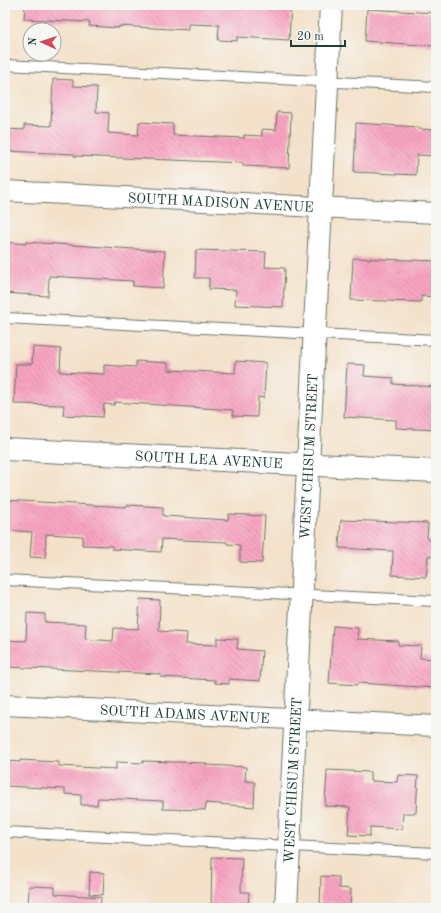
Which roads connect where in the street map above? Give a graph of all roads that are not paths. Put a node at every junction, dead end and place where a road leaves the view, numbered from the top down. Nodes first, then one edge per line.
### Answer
1 (331, 5) edge
2 (5, 65) edge
3 (327, 82) junction
4 (436, 87) edge
5 (5, 191) edge
6 (320, 207) junction
7 (436, 213) edge
8 (5, 318) edge
9 (314, 334) junction
10 (436, 340) edge
11 (5, 449) edge
12 (309, 464) junction
13 (436, 470) edge
14 (5, 580) edge
15 (302, 595) junction
16 (436, 601) edge
17 (5, 704) edge
18 (296, 719) junction
19 (436, 726) edge
20 (5, 832) edge
21 (289, 846) junction
22 (436, 853) edge
23 (286, 908) edge

1 - 3 street, WEST CHISUM STREET
2 - 3 lane
3 - 4 lane
3 - 6 street, WEST CHISUM STREET
5 - 6 street, SOUTH MADISON AVENUE
6 - 7 street, SOUTH MADISON AVENUE
6 - 9 street, WEST CHISUM STREET
8 - 9 lane
9 - 10 lane
9 - 12 street, WEST CHISUM STREET
11 - 12 street, SOUTH LEA AVENUE
12 - 13 street, SOUTH LEA AVENUE
12 - 15 street, WEST CHISUM STREET
14 - 15 lane
15 - 16 lane
15 - 18 street, WEST CHISUM STREET
17 - 18 street, SOUTH ADAMS AVENUE
18 - 19 street, SOUTH ADAMS AVENUE
18 - 21 street, WEST CHISUM STREET
20 - 21 lane
21 - 22 lane
21 - 23 street, WEST CHISUM STREET

